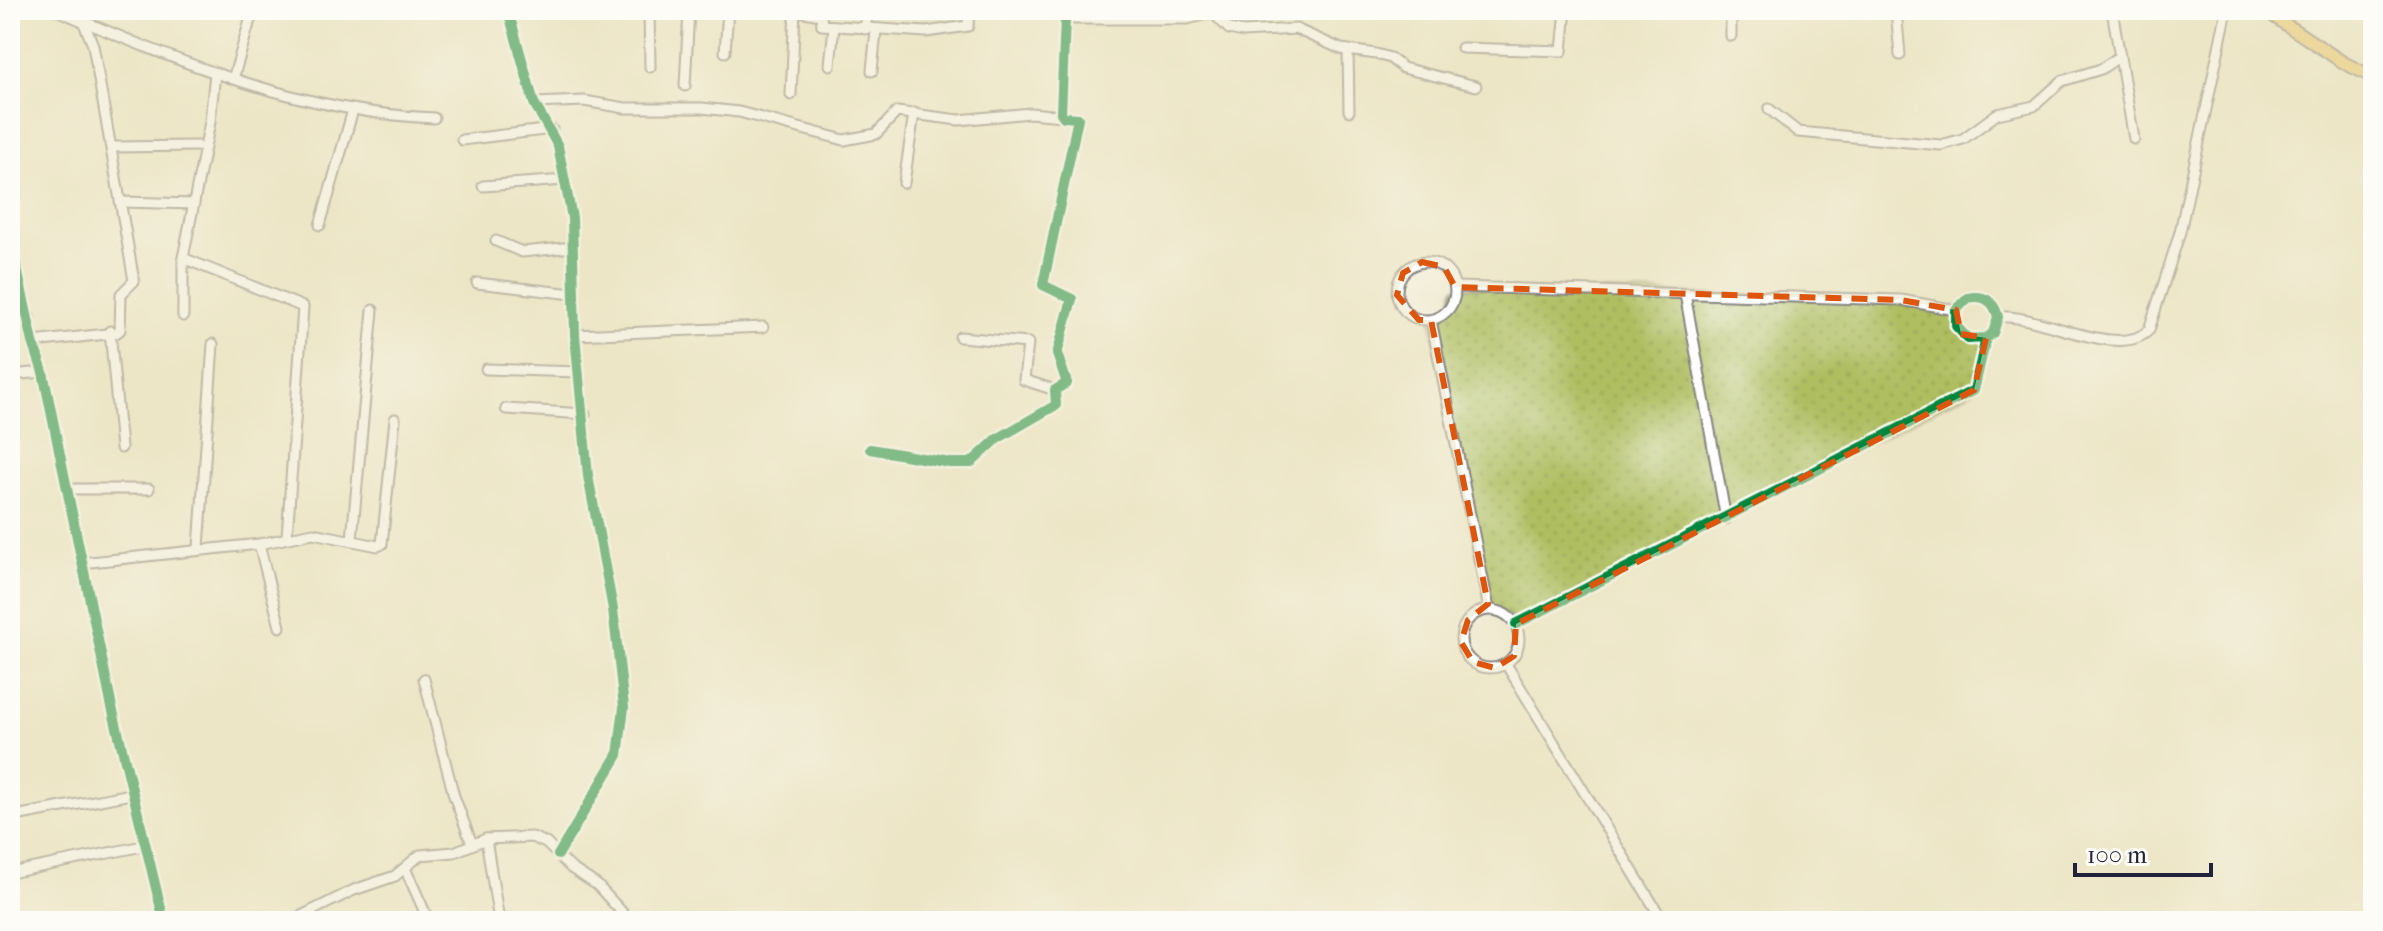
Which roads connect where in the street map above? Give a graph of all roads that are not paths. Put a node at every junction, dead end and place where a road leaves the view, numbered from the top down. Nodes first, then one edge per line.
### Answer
1 (57, 10) edge
2 (508, 10) edge
3 (649, 10) edge
4 (689, 10) edge
5 (728, 10) edge
6 (794, 10) edge
7 (868, 10) edge
8 (969, 10) edge
9 (1566, 10) edge
10 (1731, 10) edge
11 (1896, 10) edge
12 (2112, 10) edge
13 (2227, 10) edge
14 (2266, 10) edge
15 (1063, 15) edge
16 (251, 17) dead end
17 (83, 21) junction
18 (834, 26) junction
19 (865, 29) junction
20 (876, 31) junction
21 (1731, 36) dead end
22 (1462, 48) dead end
23 (1348, 50) junction
24 (725, 52) dead end
25 (1900, 55) dead end
26 (2120, 56) junction
27 (830, 65) dead end
28 (650, 67) dead end
29 (872, 71) dead end
30 (215, 73) junction
31 (2373, 77) edge
32 (233, 79) junction
33 (685, 86) dead end
34 (1476, 86) dead end
35 (791, 95) dead end
36 (534, 103) junction
37 (1769, 109) dead end
38 (353, 110) junction
39 (1349, 111) dead end
40 (914, 113) junction
41 (1062, 116) junction
42 (434, 118) dead end
43 (552, 129) junction
44 (2134, 139) dead end
45 (462, 140) dead end
46 (197, 146) dead end
47 (113, 147) junction
48 (565, 180) junction
49 (904, 183) dead end
50 (483, 186) dead end
51 (123, 202) junction
52 (194, 204) junction
53 (320, 225) dead end
54 (10, 237) edge
55 (496, 241) dead end
56 (573, 247) junction
57 (12, 256) edge
58 (183, 258) junction
59 (477, 283) dead end
60 (1455, 287) junction
61 (573, 294) junction
62 (1685, 294) junction
63 (373, 310) dead end
64 (1956, 310) junction
65 (29, 316) junction
66 (183, 316) dead end
67 (1998, 317) junction
68 (10, 318) edge
69 (1431, 320) junction
70 (763, 327) dead end
71 (110, 331) junction
72 (575, 335) junction
73 (960, 337) dead end
74 (1986, 338) junction
75 (33, 342) junction
76 (213, 344) dead end
77 (486, 369) dead end
78 (43, 372) junction
79 (578, 372) junction
80 (10, 375) edge
81 (1055, 390) junction
82 (506, 409) dead end
83 (585, 414) junction
84 (395, 419) dead end
85 (121, 448) dead end
86 (870, 449) dead end
87 (67, 489) junction
88 (149, 489) dead end
89 (1726, 519) junction
90 (287, 537) junction
91 (352, 539) junction
92 (259, 544) junction
93 (199, 548) junction
94 (81, 563) junction
95 (1489, 609) junction
96 (1516, 624) junction
97 (280, 627) dead end
98 (1506, 664) junction
99 (424, 679) dead end
100 (131, 794) junction
101 (10, 817) edge
102 (486, 839) junction
103 (472, 844) junction
104 (143, 846) junction
105 (558, 855) junction
106 (405, 868) junction
107 (10, 873) edge
108 (427, 917) dead end
109 (164, 921) edge
110 (291, 921) edge
111 (499, 921) edge
112 (630, 921) edge
113 (1663, 921) edge

1 - 17 street
2 - 36 street
3 - 28 street
4 - 33 street
5 - 24 street
6 - 18 street
6 - 35 street
7 - 19 street
8 - 20 street
9 - 22 street
10 - 21 street
11 - 25 street
12 - 26 street
13 - 67 street
14 - 31 main road
15 - 23 street
15 - 41 street
16 - 32 street
17 - 30 street
17 - 47 street
18 - 19 street
18 - 27 street
19 - 20 street
20 - 29 street
23 - 34 street
23 - 39 street
26 - 37 street
26 - 44 street
30 - 32 street
30 - 52 street
32 - 38 street
36 - 40 street
36 - 43 street
38 - 42 street
38 - 53 street
40 - 41 street
40 - 49 street
41 - 81 street
43 - 45 street
43 - 48 street
46 - 47 street
47 - 51 street
48 - 50 street
48 - 56 street
51 - 52 street
51 - 71 street
52 - 58 street
54 - 57 street
55 - 56 street
56 - 61 street
57 - 65 street
58 - 66 street
58 - 90 street
59 - 61 street
60 - 62 street
60 - 69 street
60 - 69 street
61 - 72 street
62 - 64 street
62 - 89 street
63 - 91 street
64 - 67 street
64 - 74 street
65 - 68 street
65 - 75 street
67 - 74 street
69 - 95 street
70 - 72 street
71 - 75 street
71 - 85 street
72 - 79 street
73 - 81 street
74 - 89 street
75 - 78 street
76 - 93 street
77 - 79 street
78 - 80 street
78 - 87 street
79 - 83 street
81 - 86 street
82 - 83 street
83 - 105 street
84 - 91 street
87 - 88 street
87 - 94 street
89 - 96 street
90 - 91 street
90 - 92 street
92 - 93 street
92 - 97 street
93 - 94 street
94 - 100 street
95 - 96 street
95 - 98 street
96 - 98 street
98 - 113 street
99 - 103 street
100 - 101 street
100 - 104 street
102 - 103 street
102 - 105 street
102 - 111 street
103 - 106 street
104 - 107 street
104 - 109 street
105 - 112 street
106 - 108 street
106 - 110 street

